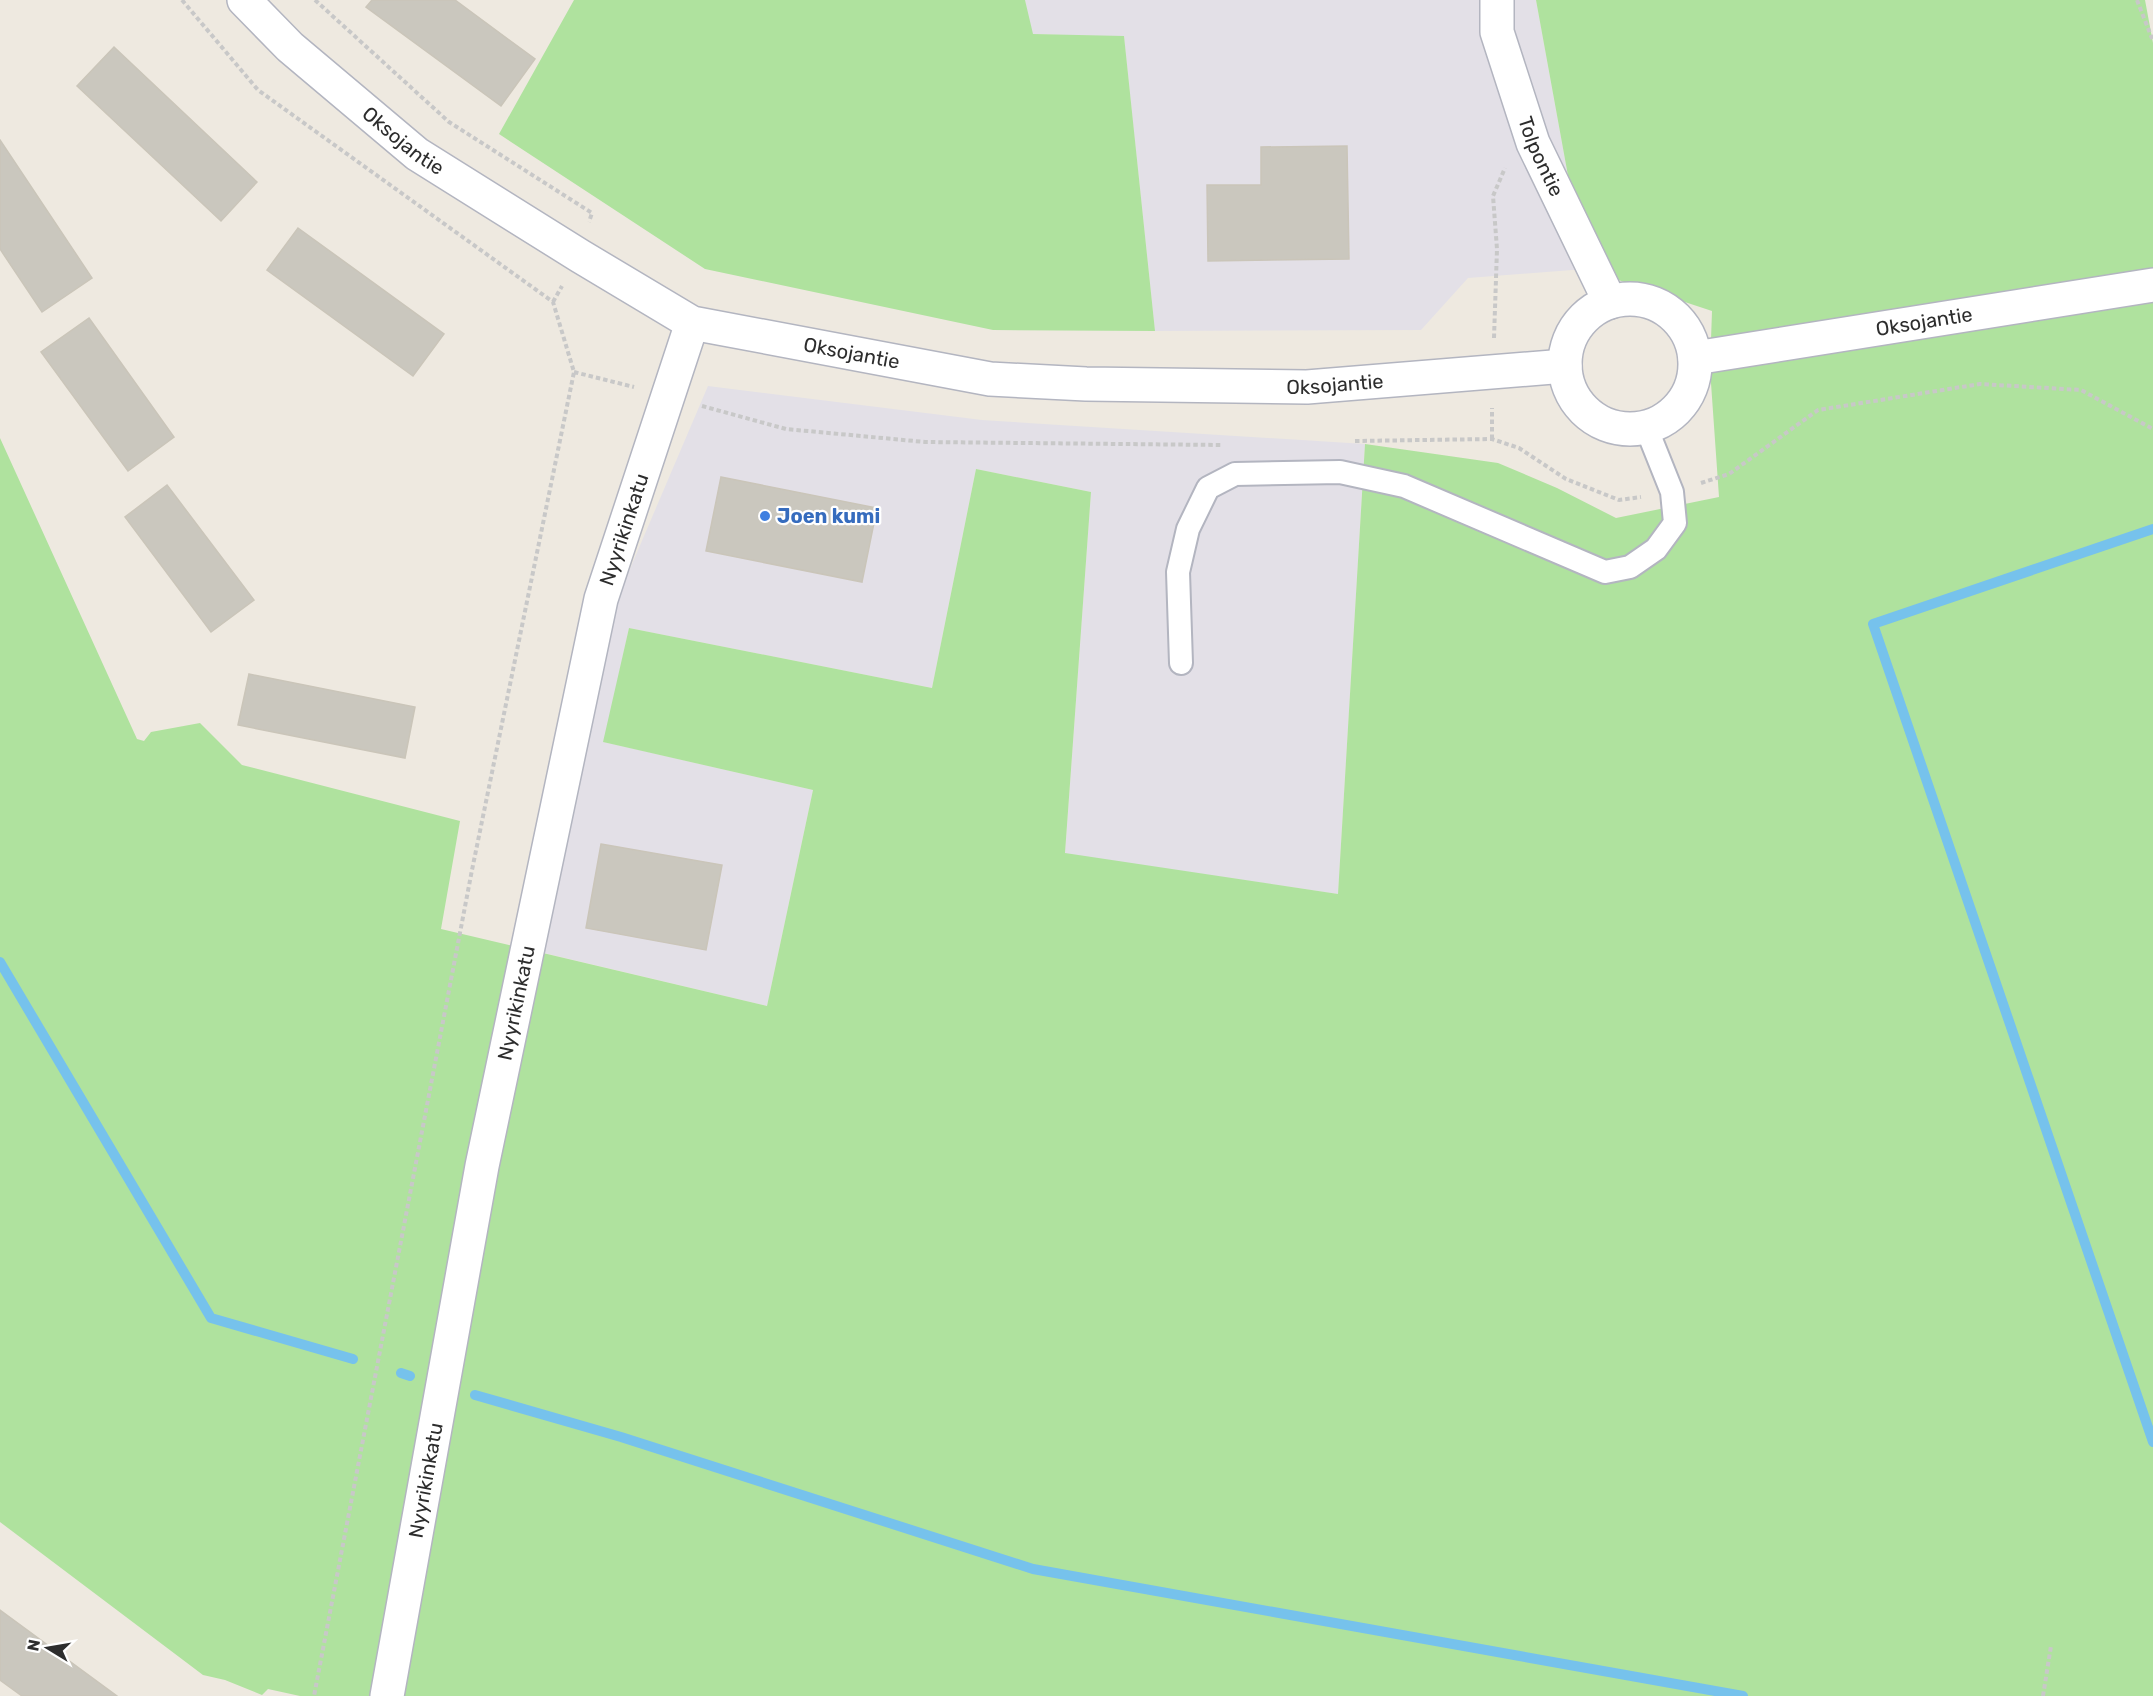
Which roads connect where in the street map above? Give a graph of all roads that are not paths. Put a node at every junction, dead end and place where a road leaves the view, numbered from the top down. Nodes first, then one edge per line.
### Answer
1 (244, 0) edge
2 (1497, 0) edge
3 (2153, 285) edge
4 (1610, 302) junction
5 (692, 323) junction
6 (1695, 357) junction
7 (1565, 366) junction
8 (1646, 427) junction
9 (1181, 663) dead end
10 (387, 1696) edge

1 - 5 street, Oksojantie
2 - 4 street, Tolpontie
3 - 6 street, Oksojantie
4 - 6 street
4 - 7 street
5 - 7 street, Oksojantie
5 - 10 street, Nyyrikinkatu
6 - 8 street
7 - 8 street
8 - 9 lane

